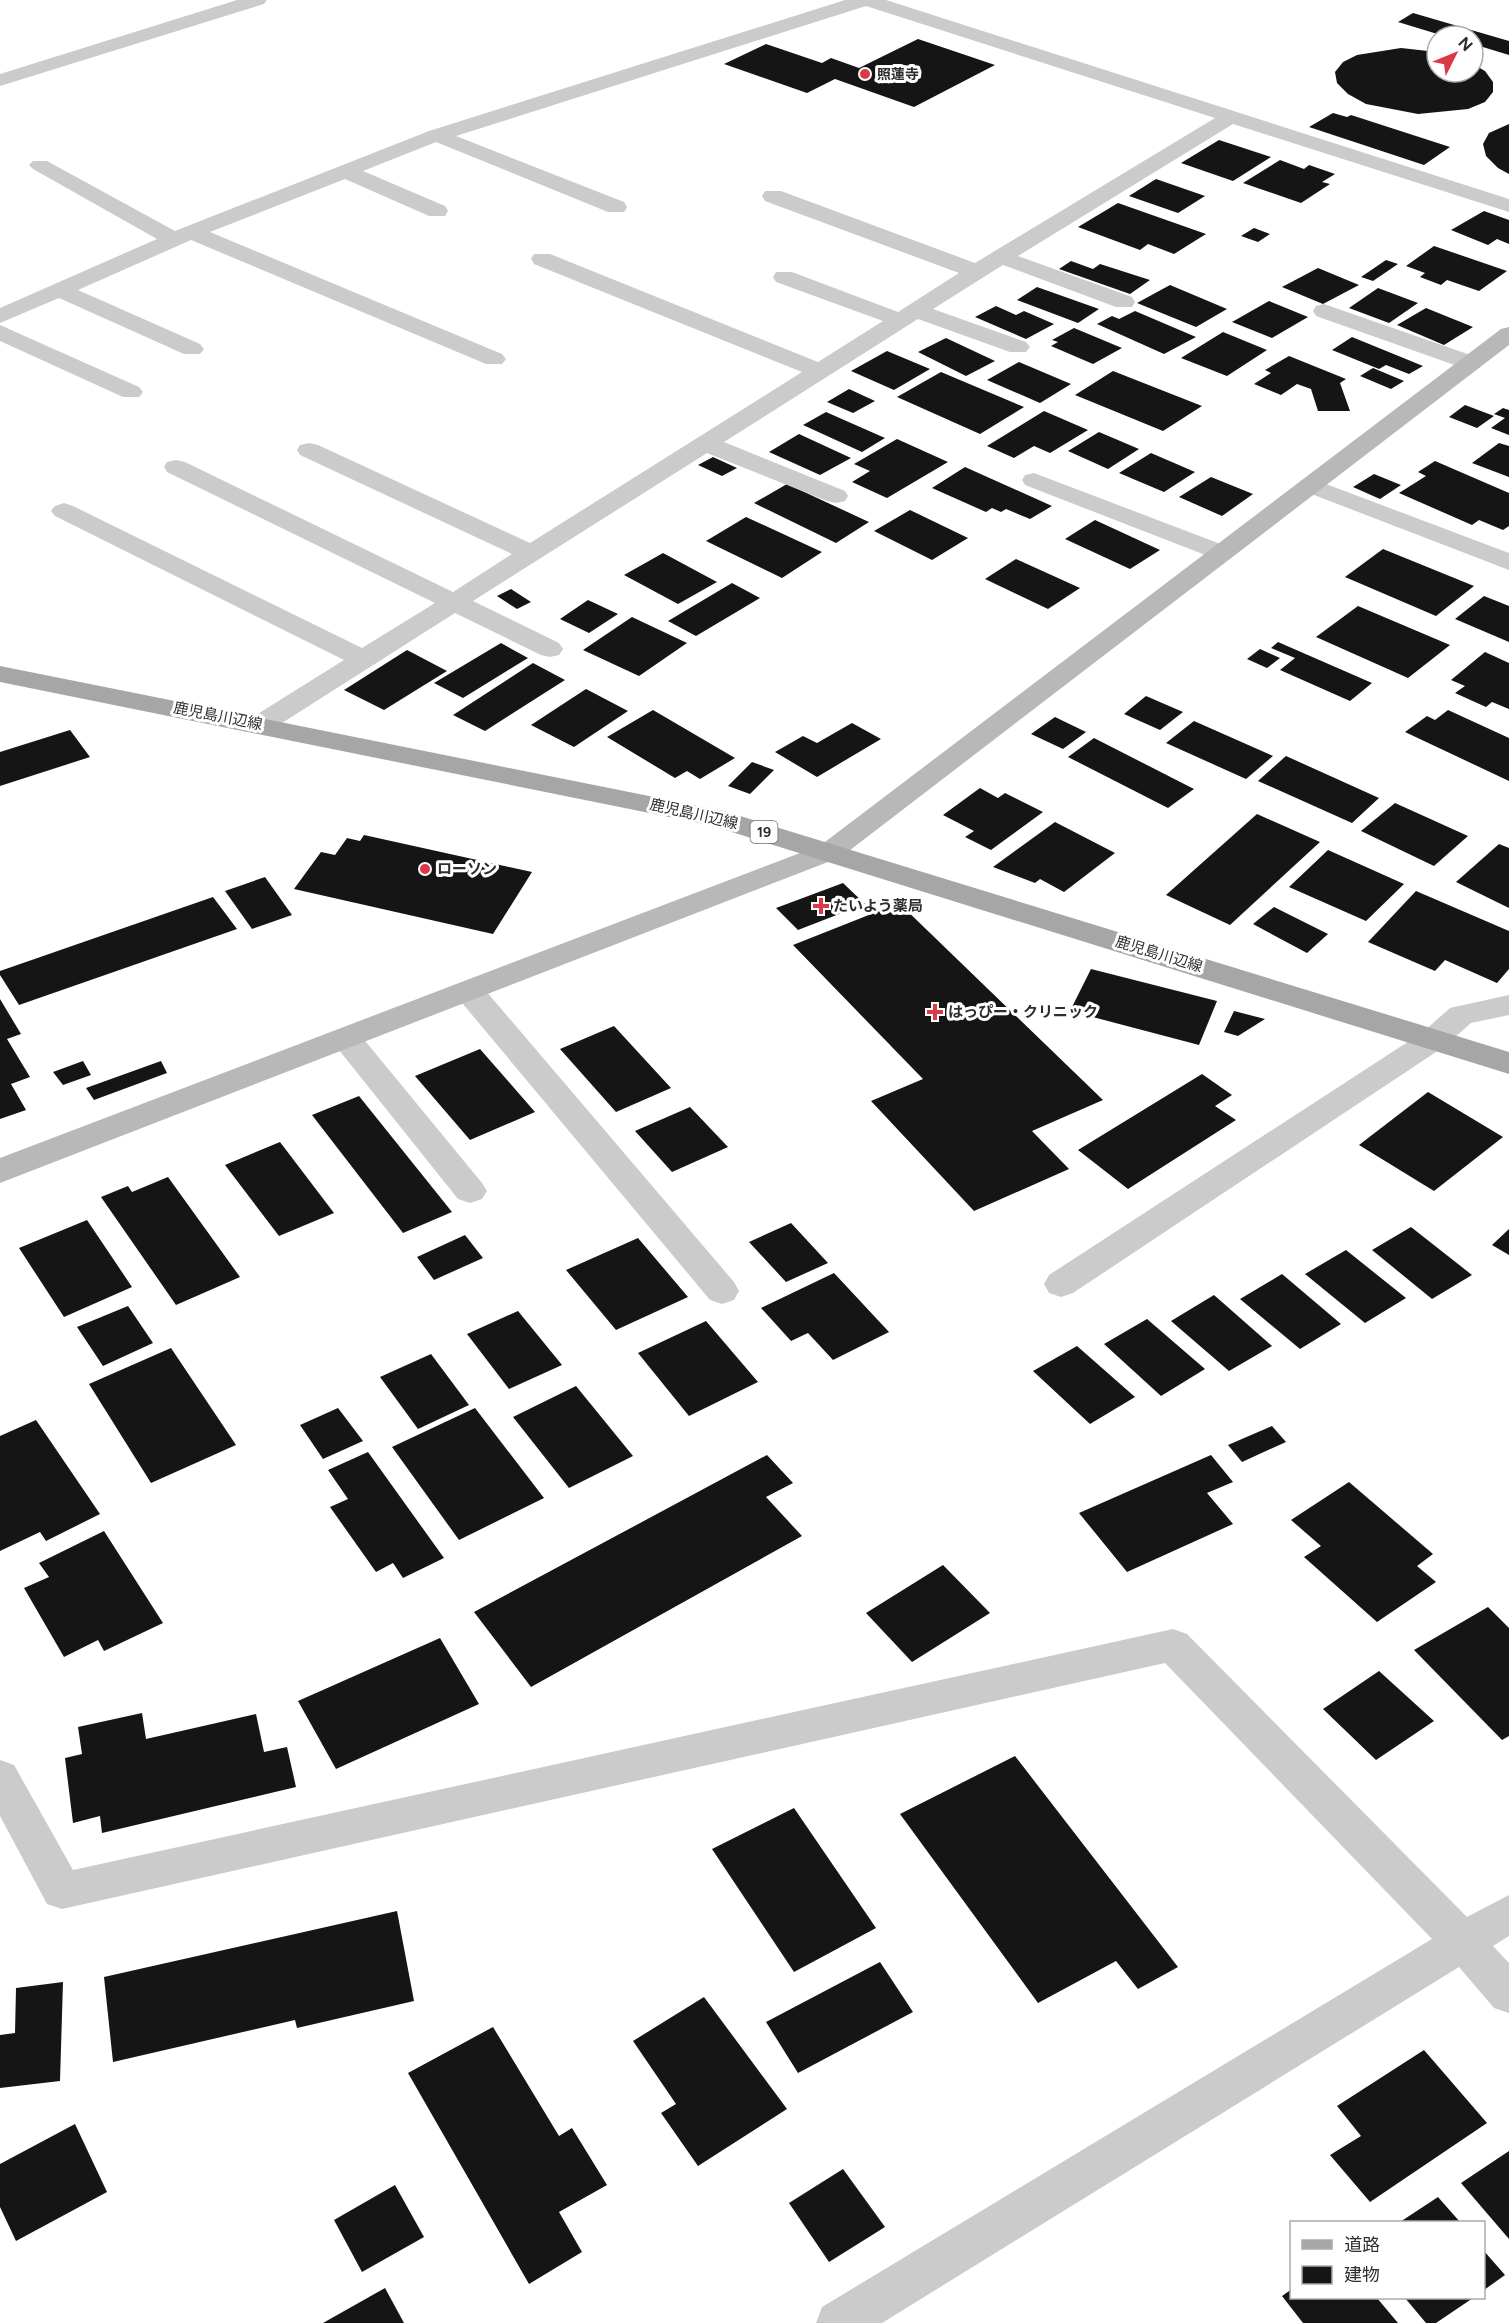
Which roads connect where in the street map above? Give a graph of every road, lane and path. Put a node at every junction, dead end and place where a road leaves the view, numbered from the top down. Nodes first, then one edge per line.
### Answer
1 (257, 0) edge
2 (866, 0) edge
3 (0, 80) edge
4 (1231, 117) junction
5 (436, 135) junction
6 (40, 165) dead end
7 (345, 171) junction
8 (773, 196) dead end
9 (1509, 206) edge
10 (616, 207) dead end
11 (437, 211) dead end
12 (183, 235) junction
13 (1001, 257) junction
14 (542, 259) dead end
15 (977, 272) junction
16 (784, 277) dead end
17 (60, 290) junction
18 (1124, 302) dead end
19 (1324, 311) dead end
20 (908, 315) junction
21 (0, 316) edge
22 (0, 332) edge
23 (1509, 334) edge
24 (1018, 347) dead end
25 (192, 349) dead end
26 (494, 359) dead end
27 (1471, 363) junction
28 (820, 371) junction
29 (131, 392) dead end
30 (705, 443) junction
31 (309, 450) dead end
32 (176, 467) dead end
33 (1034, 480) dead end
34 (1310, 485) junction
35 (836, 496) dead end
36 (64, 511) dead end
37 (531, 553) junction
38 (1222, 553) junction
39 (1509, 562) edge
40 (454, 602) junction
41 (550, 649) dead end
42 (363, 659) junction
43 (0, 674) edge
44 (261, 724) junction
45 (831, 851) junction
46 (469, 991) junction
47 (1509, 1005) edge
48 (346, 1038) junction
49 (1434, 1039) junction
50 (1509, 1063) edge
51 (0, 1171) edge
52 (470, 1191) dead end
53 (1061, 1284) dead end
54 (722, 1291) dead end
55 (0, 1777) edge
56 (1509, 1914) edge
57 (1463, 1942) junction
58 (1509, 1994) edge
59 (840, 2323) edge

1 - 3 street
2 - 4 street
2 - 5 street
4 - 9 street
4 - 13 street
5 - 7 street
5 - 10 street
6 - 12 street
7 - 11 street
7 - 12 street
8 - 15 street
12 - 17 street
12 - 26 street
13 - 15 street
13 - 18 street
14 - 28 street
15 - 20 street
16 - 20 street
17 - 21 street
17 - 25 street
19 - 27 street
20 - 24 street
20 - 28 street
22 - 29 street
23 - 27 street
27 - 34 street
28 - 30 street
30 - 35 street
30 - 37 street
31 - 37 street
32 - 40 street
33 - 38 street
34 - 38 street
34 - 39 street
36 - 42 street
37 - 40 street
38 - 45 street
40 - 41 street
40 - 42 street
42 - 44 street
43 - 44 main road, 鹿児島川辺線 / 19
44 - 45 main road, 鹿児島川辺線 / 19
45 - 46 street
45 - 49 main road, 鹿児島川辺線 / 19
46 - 48 street
46 - 54 street
47 - 49 street
48 - 51 street
48 - 52 street
49 - 50 main road, 鹿児島川辺線 / 19
49 - 53 street
55 - 57 street
56 - 57 street
57 - 58 street
57 - 59 street

